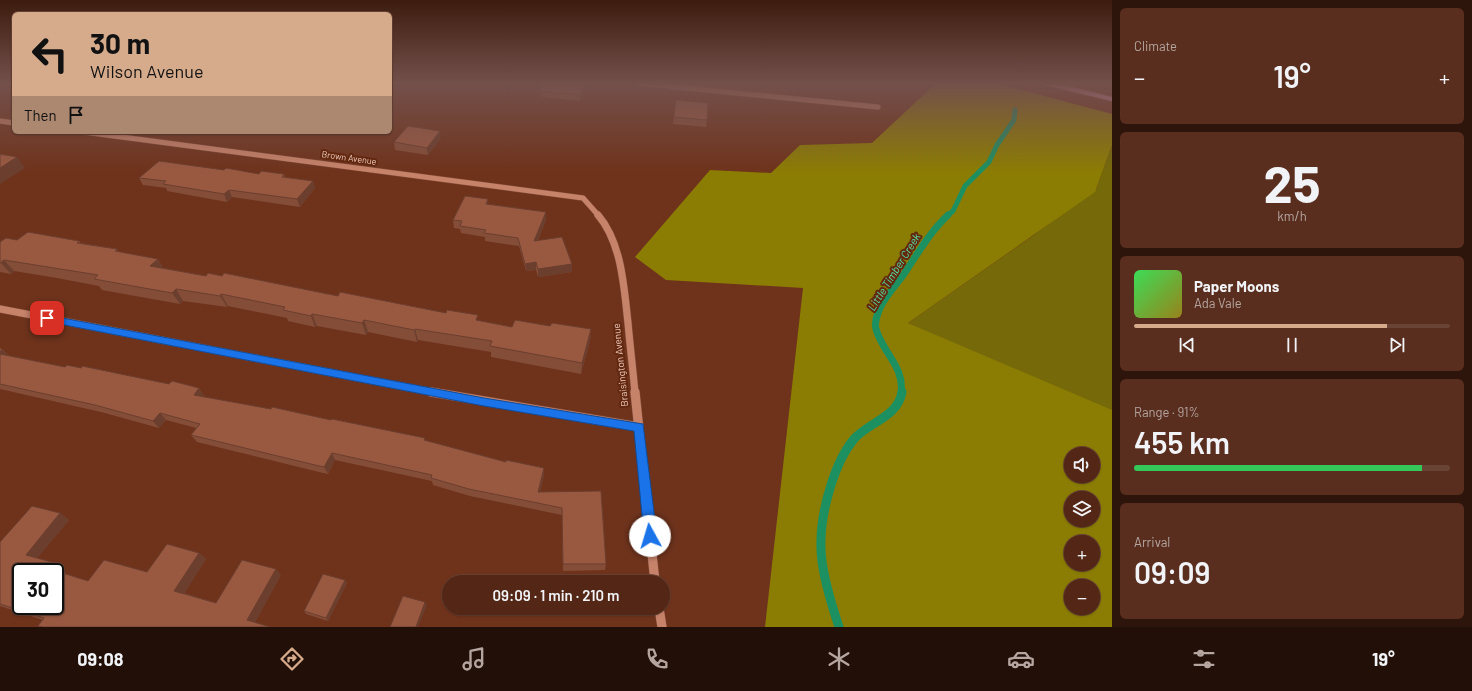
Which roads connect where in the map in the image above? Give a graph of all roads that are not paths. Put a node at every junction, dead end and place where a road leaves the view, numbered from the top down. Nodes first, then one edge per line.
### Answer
1 (0, 121) edge
2 (12, 123) edge
3 (99, 134) edge
4 (602, 220) joint
5 (0, 309) edge
6 (639, 427) junction
7 (654, 575) edge
8 (660, 615) edge
9 (662, 627) edge

1 - 2 street
3 - 4 street, Brown Avenue
4 - 6 street, Braisington Avenue
5 - 6 street
6 - 7 street, Braisington Avenue
8 - 9 street

